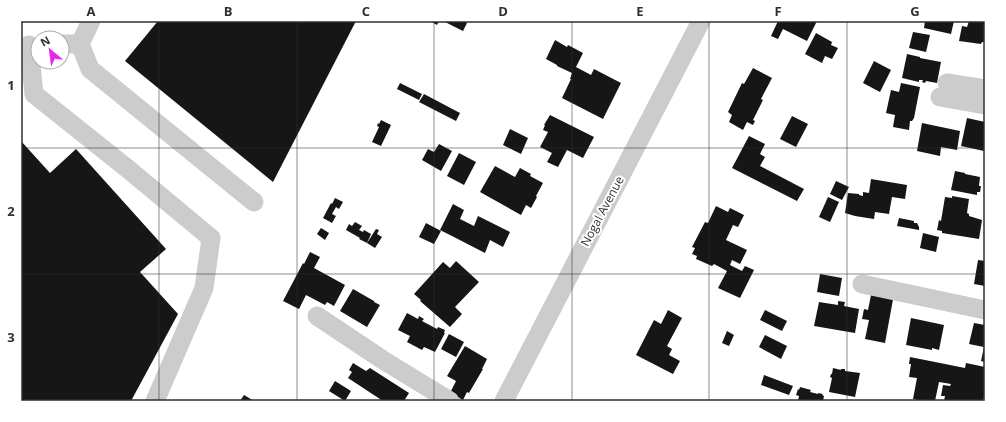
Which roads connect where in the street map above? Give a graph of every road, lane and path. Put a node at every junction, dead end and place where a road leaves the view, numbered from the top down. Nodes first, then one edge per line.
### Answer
1 (91, 21) edge
2 (702, 21) edge
3 (29, 42) edge
4 (71, 44) edge
5 (985, 89) edge
6 (985, 105) edge
7 (254, 202) dead end
8 (862, 284) dead end
9 (985, 310) edge
10 (317, 316) dead end
11 (155, 401) edge
12 (450, 401) edge
13 (504, 401) edge

1 - 4 street
2 - 13 street, Nogal Avenue
3 - 11 street
4 - 7 street
5 - 6 street
8 - 9 street
10 - 12 street

